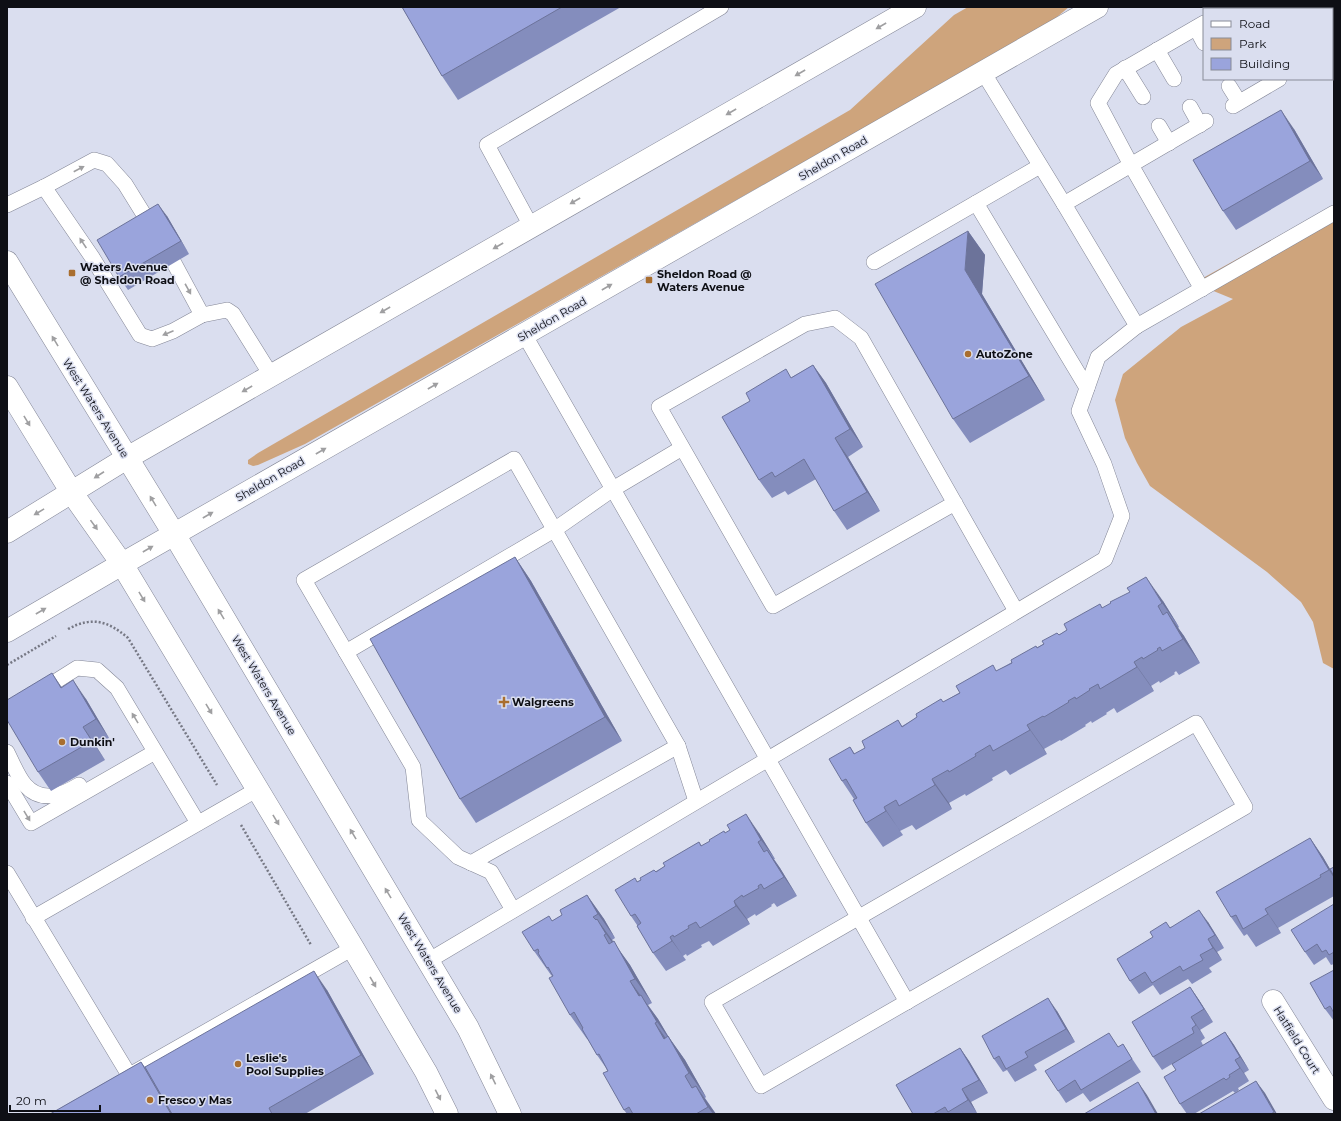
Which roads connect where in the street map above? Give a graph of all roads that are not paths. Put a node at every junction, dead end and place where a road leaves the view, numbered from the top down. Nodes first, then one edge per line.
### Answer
1 (721, 7) edge
2 (915, 7) edge
3 (1097, 7) edge
4 (1200, 26) edge
5 (1203, 39) edge
6 (1157, 50) junction
7 (1125, 68) junction
8 (983, 72) junction
9 (1174, 79) dead end
10 (1269, 81) edge
11 (1229, 86) dead end
12 (1143, 97) dead end
13 (1190, 107) dead end
14 (1159, 126) dead end
15 (1169, 143) junction
16 (1131, 165) junction
17 (1040, 166) junction
18 (44, 187) junction
19 (976, 203) junction
20 (1064, 204) junction
21 (7, 205) edge
22 (1334, 213) edge
23 (151, 226) edge
24 (531, 226) junction
25 (7, 262) edge
26 (874, 262) dead end
27 (174, 263) dead end
28 (1202, 289) junction
29 (202, 315) junction
30 (1137, 326) junction
31 (524, 334) junction
32 (272, 375) junction
33 (7, 387) edge
34 (1087, 388) junction
35 (682, 448) junction
36 (127, 458) junction
37 (613, 489) junction
38 (72, 493) junction
39 (955, 503) junction
40 (554, 530) junction
41 (7, 532) edge
42 (174, 534) junction
43 (122, 564) junction
44 (1016, 611) junction
45 (7, 631) edge
46 (346, 652) junction
47 (7, 712) edge
48 (678, 746) junction
49 (7, 752) edge
50 (155, 752) junction
51 (768, 758) junction
52 (128, 768) junction
53 (7, 783) edge
54 (258, 790) junction
55 (696, 800) junction
56 (198, 823) junction
57 (471, 863) junction
58 (7, 873) edge
59 (513, 910) junction
60 (859, 917) junction
61 (33, 918) junction
62 (353, 948) junction
63 (428, 961) junction
64 (1273, 1001) dead end
65 (907, 1002) junction
66 (1334, 1099) edge
67 (447, 1114) edge
68 (510, 1114) edge

1 - 24 lane
2 -> 24 main road
3 - 8 main road, Sheldon Road
4 - 5 lane
4 - 6 lane
6 - 7 lane
6 - 9 lane
7 - 12 lane
7 - 16 lane
8 - 17 lane
31 -> 8 main road, Sheldon Road
10 - 11 lane
13 - 15 lane
14 - 15 lane
15 - 16 lane
16 - 20 lane
16 - 28 lane
17 - 19 lane
17 - 20 lane
18 - 21 lane
18 -> 23 lane
29 -> 18 lane
19 - 26 lane
19 - 34 lane
20 - 30 lane
22 - 28 lane
24 -> 32 main road
36 -> 25 main road, West Waters Avenue
27 -> 29 lane
28 - 30 lane
29 - 32 lane
30 - 34 lane
31 - 37 lane
42 -> 31 main road, Sheldon Road
32 -> 36 main road
33 -> 38 main road
34 - 44 lane
35 - 37 lane
35 - 39 lane
35 - 39 lane
36 -> 38 main road
42 -> 36 main road, West Waters Avenue
37 - 40 lane
37 - 51 lane
38 -> 41 main road
38 -> 43 main road
39 - 44 lane
40 - 46 lane
40 - 46 lane
40 - 48 lane
43 -> 42 main road, Sheldon Road
63 -> 42 main road, West Waters Avenue
45 -> 43 main road, Sheldon Road
43 -> 54 main road
44 - 51 lane
46 - 57 lane
50 -> 47 lane
48 - 55 lane
48 - 57 lane
49 - 52 lane
50 - 52 lane
50 - 56 lane
51 - 55 lane
51 - 60 lane
53 -> 52 lane
54 - 56 lane
54 -> 62 main road
55 - 59 lane
56 - 61 lane
57 - 59 lane
58 - 61 lane
59 - 63 lane
60 - 65 lane
60 - 65 lane
60 - 65 lane
61 - 62 lane
62 -> 67 main road
68 -> 63 main road, West Waters Avenue
64 - 66 main road, Hatfield Court

